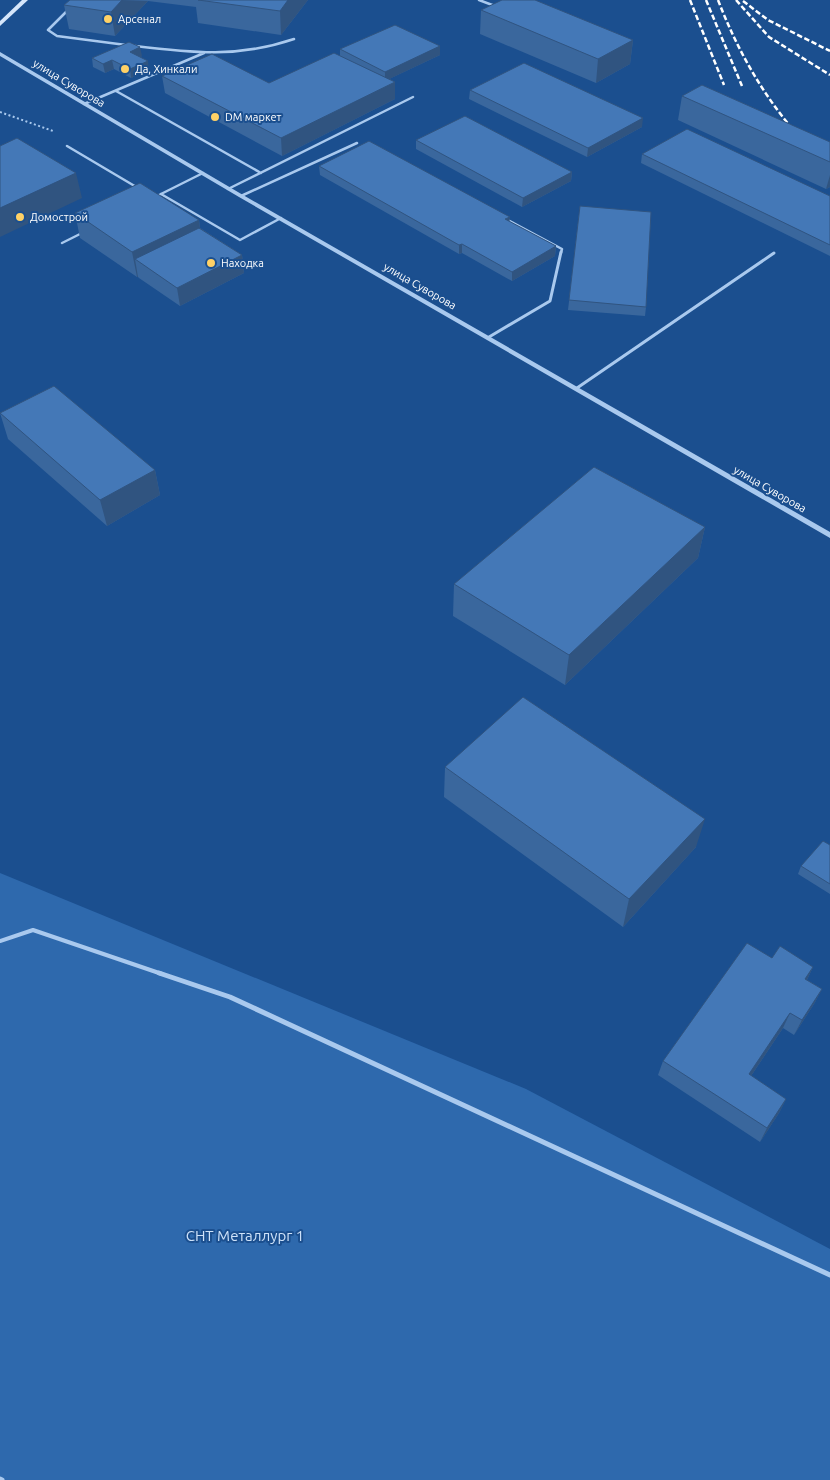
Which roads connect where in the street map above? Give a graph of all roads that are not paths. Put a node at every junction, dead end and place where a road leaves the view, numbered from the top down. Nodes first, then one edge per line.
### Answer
1 (25, 0) edge
2 (479, 0) edge
3 (72, 6) edge
4 (501, 8) edge
5 (0, 24) edge
6 (294, 39) dead end
7 (205, 53) junction
8 (0, 54) edge
9 (116, 90) junction
10 (414, 97) dead end
11 (84, 104) junction
12 (357, 143) dead end
13 (67, 146) dead end
14 (203, 173) junction
15 (261, 173) junction
16 (228, 188) junction
17 (146, 193) edge
18 (161, 194) junction
19 (241, 196) junction
20 (154, 197) edge
21 (501, 216) edge
22 (280, 218) junction
23 (87, 230) edge
24 (62, 243) dead end
25 (774, 253) dead end
26 (489, 337) junction
27 (577, 388) junction
28 (830, 535) edge
29 (0, 941) edge
30 (830, 1275) edge

1 - 5 main road
2 - 4 lane
3 - 7 lane
6 - 7 lane
7 - 9 lane
8 - 11 street, улица Суворова
9 - 11 lane
9 - 15 lane
10 - 15 lane
11 - 14 street, улица Суворова
12 - 19 lane
13 - 17 lane
14 - 16 street, улица Суворова
14 - 18 lane
15 - 16 lane
16 - 19 street, улица Суворова
18 - 20 lane
18 - 22 lane
19 - 22 street, улица Суворова
21 - 26 lane
22 - 26 street, улица Суворова
23 - 24 lane
25 - 27 lane
26 - 27 street, улица Суворова
27 - 28 street, улица Суворова
29 - 30 lane

